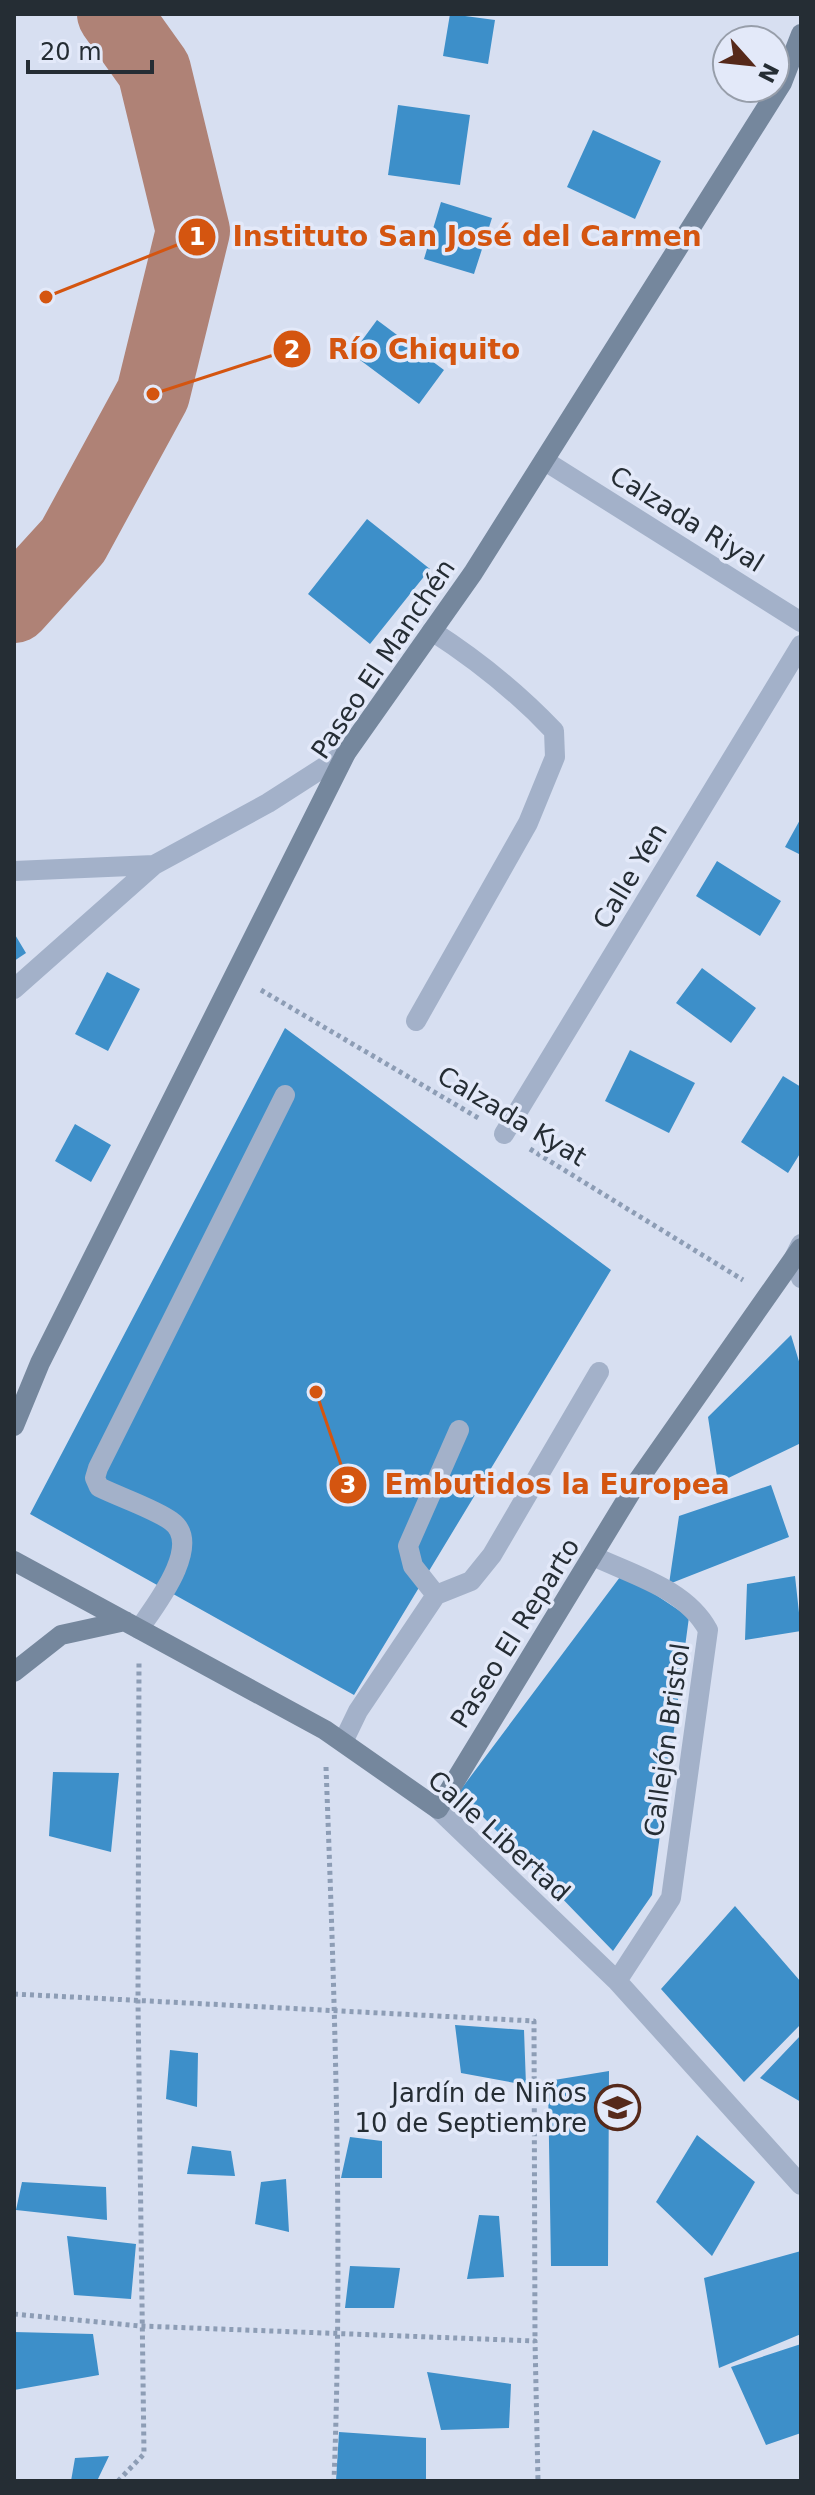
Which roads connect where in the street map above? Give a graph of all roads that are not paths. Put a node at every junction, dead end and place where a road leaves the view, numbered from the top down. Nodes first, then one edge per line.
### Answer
1 (801, 34) edge
2 (545, 461) junction
3 (801, 622) edge
4 (432, 631) junction
5 (801, 645) edge
6 (346, 753) junction
7 (154, 865) junction
8 (14, 871) edge
9 (14, 989) edge
10 (416, 1021) dead end
11 (285, 1095) dead end
12 (504, 1134) road end
13 (799, 1249) edge
14 (801, 1278) edge
15 (599, 1372) dead end
16 (14, 1426) edge
17 (459, 1430) dead end
18 (593, 1556) junction
19 (14, 1561) edge
20 (436, 1595) junction
21 (132, 1625) junction
22 (14, 1672) edge
23 (343, 1742) junction
24 (438, 1809) junction
25 (617, 1981) junction
26 (799, 2179) edge

1 - 2 street, Paseo El Manchén
2 - 3 street, Calzada Riyal
2 - 4 street, Paseo El Manchén
4 - 6 street, Paseo El Manchén
4 - 10 street
5 - 12 street, Calle Yen
6 - 7 street
6 - 16 street, Paseo El Manchén
7 - 8 street
7 - 9 street
11 - 21 street
13 - 14 street
13 - 18 street, Paseo El Reparto
15 - 20 street
17 - 20 street
18 - 24 street, Paseo El Reparto
18 - 25 street, Callejón Bristol
19 - 21 street, Calle Libertad
20 - 23 street
21 - 22 street
21 - 23 street, Calle Libertad
23 - 24 street, Calle Libertad
24 - 25 street, Calle Libertad
25 - 26 street, Calle Libertad

